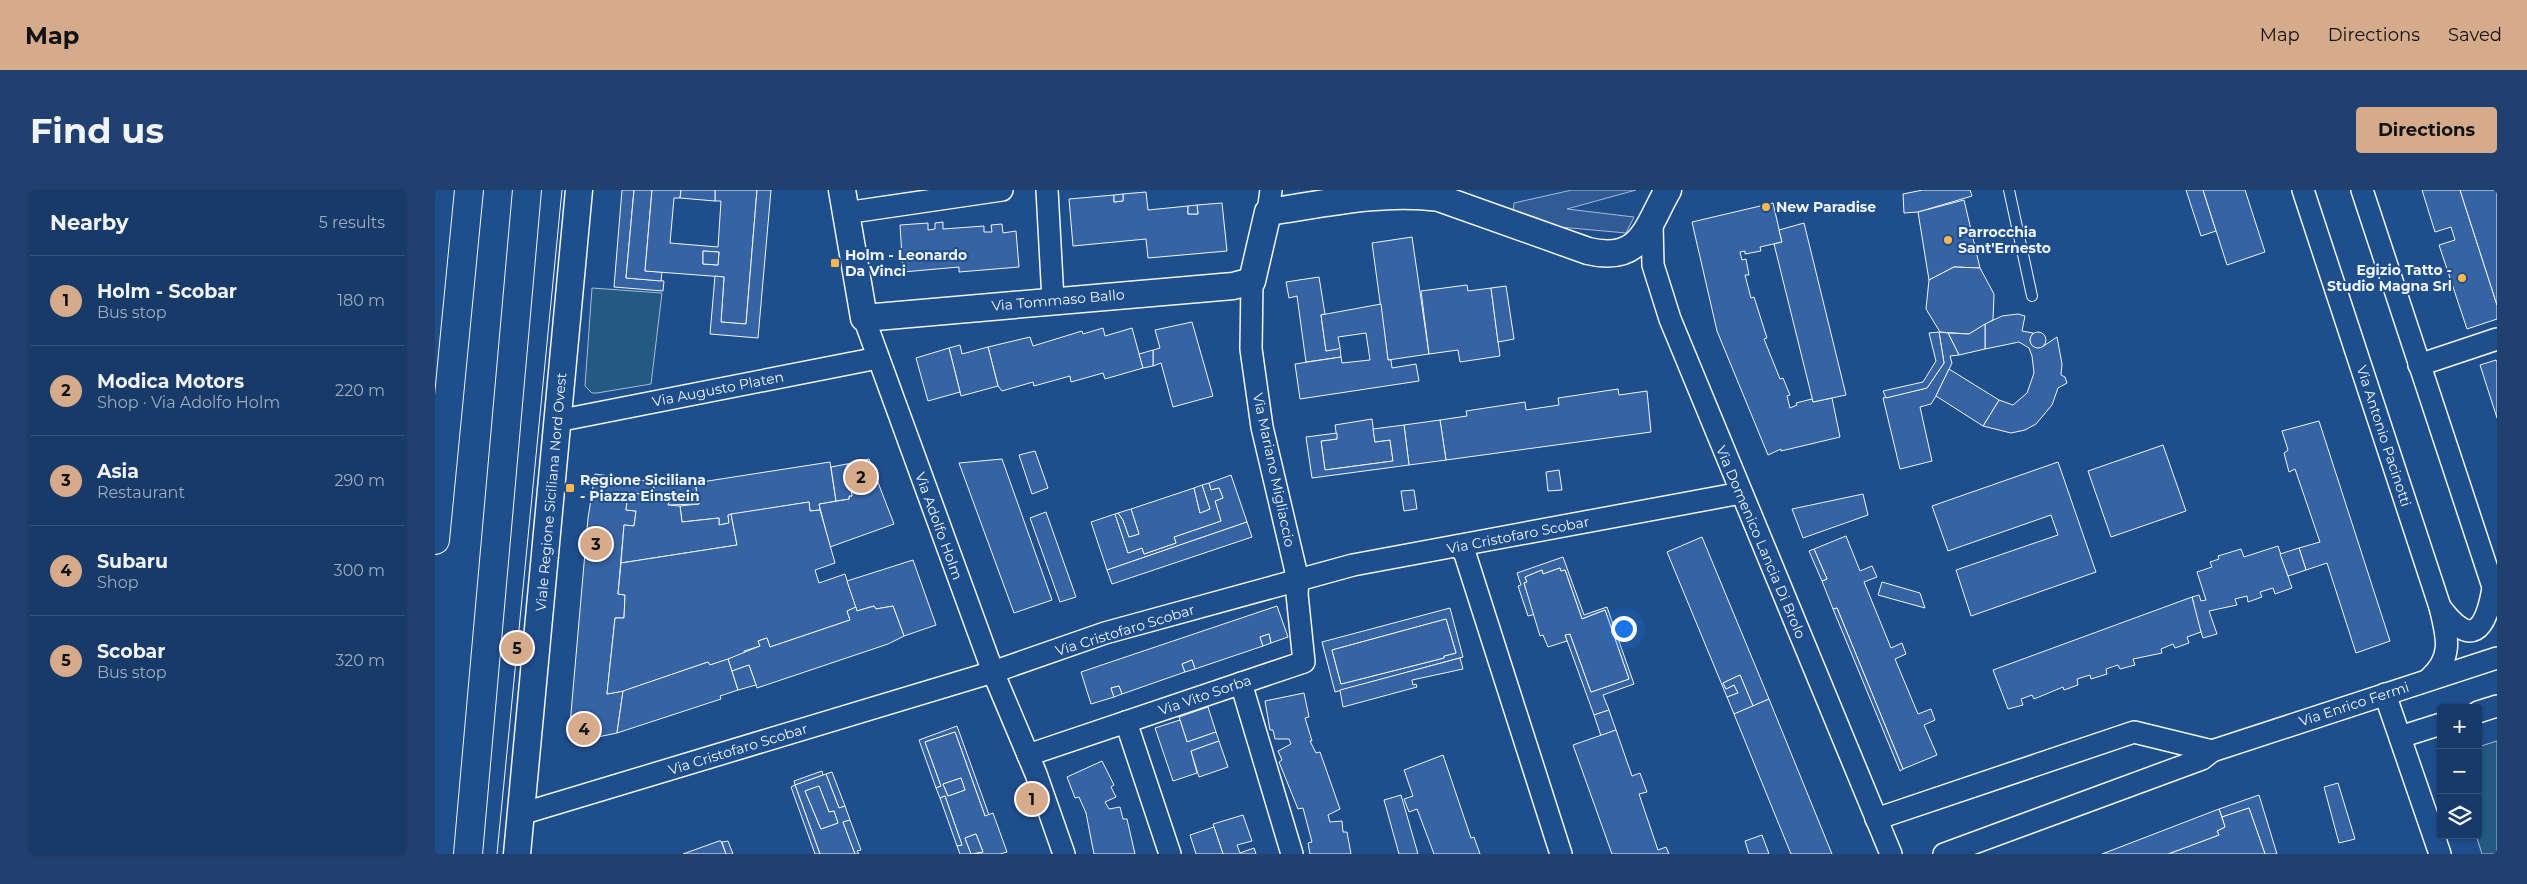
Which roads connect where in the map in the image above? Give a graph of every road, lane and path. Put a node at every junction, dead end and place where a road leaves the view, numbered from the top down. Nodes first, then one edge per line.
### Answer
1 (469, 190) edge
2 (527, 190) edge
3 (579, 190) edge
4 (1003, 190) edge
5 (1047, 190) edge
6 (2009, 190) edge
7 (2303, 190) edge
8 (2362, 190) edge
9 (1371, 194) edge
10 (844, 201) edge
11 (1269, 201) edge
12 (1661, 202) edge
13 (1252, 280) junction
14 (2032, 296) dead end
15 (1053, 300) junction
16 (864, 318) junction
17 (2497, 339) edge
18 (878, 358) junction
19 (2419, 365) junction
20 (557, 421) junction
21 (1741, 493) junction
22 (435, 540) edge
23 (1459, 546) junction
24 (1298, 580) junction
25 (2495, 594) edge
26 (2440, 607) junction
27 (2497, 658) edge
28 (993, 672) junction
29 (2429, 679) junction
30 (1241, 683) junction
31 (2385, 694) junction
32 (2497, 706) edge
33 (2482, 711) edge
34 (1126, 722) junction
35 (2437, 725) edge
36 (2400, 737) junction
37 (2212, 751) junction
38 (1029, 755) junction
39 (521, 814) junction
40 (1876, 819) junction
41 (468, 854) edge
42 (517, 854) edge
43 (1064, 854) edge
44 (1170, 854) edge
45 (1292, 854) edge
46 (1561, 854) edge
47 (1891, 854) edge
48 (1944, 854) edge
49 (2440, 854) edge

1 - 22 main road
2 - 41 main road
3 - 20 street, Viale Regione Siciliana Nord Ovest
4 - 10 street
5 - 15 street
6 - 14 lane
7 - 26 street, Via Antonio Pacinotti
8 - 19 street
9 - 11 street
9 - 12 street
10 - 16 street, Via Adolfo Holm
11 - 13 street, Via Mariano Migliaccio
12 - 21 street, Via Domenico Lancia Di Brolo
13 - 15 street, Via Tommaso Ballo
13 - 24 street, Via Mariano Migliaccio
15 - 16 street, Via Tommaso Ballo
16 - 18 street, Via Adolfo Holm
17 - 19 street
18 - 20 street, Via Augusto Platen
18 - 28 street, Via Adolfo Holm
19 - 25 street
20 - 39 street, Viale Regione Siciliana Nord Ovest
21 - 23 street, Via Cristofaro Scobar
21 - 40 street, Via Domenico Lancia Di Brolo
23 - 24 street, Via Cristofaro Scobar
23 - 46 street
24 - 28 street, Via Cristofaro Scobar
24 - 30 street, Via Vito Sorba
25 - 26 street
26 - 29 street, Via Antonio Pacinotti
27 - 29 street, Via Enrico Fermi
28 - 38 street, Via Adolfo Holm
28 - 39 street, Via Cristofaro Scobar
29 - 31 street, Via Enrico Fermi
30 - 34 street, Via Vito Sorba
30 - 45 street
31 - 36 street
31 - 37 street, Via Enrico Fermi
32 - 33 street
34 - 38 street, Via Vito Sorba
34 - 44 street
35 - 36 street
36 - 49 street
37 - 40 street
37 - 48 street, Via Enrico Fermi
38 - 43 street, Via Adolfo Holm
39 - 42 street, Viale Regione Siciliana Nord Ovest
40 - 47 street, Via Domenico Lancia Di Brolo

